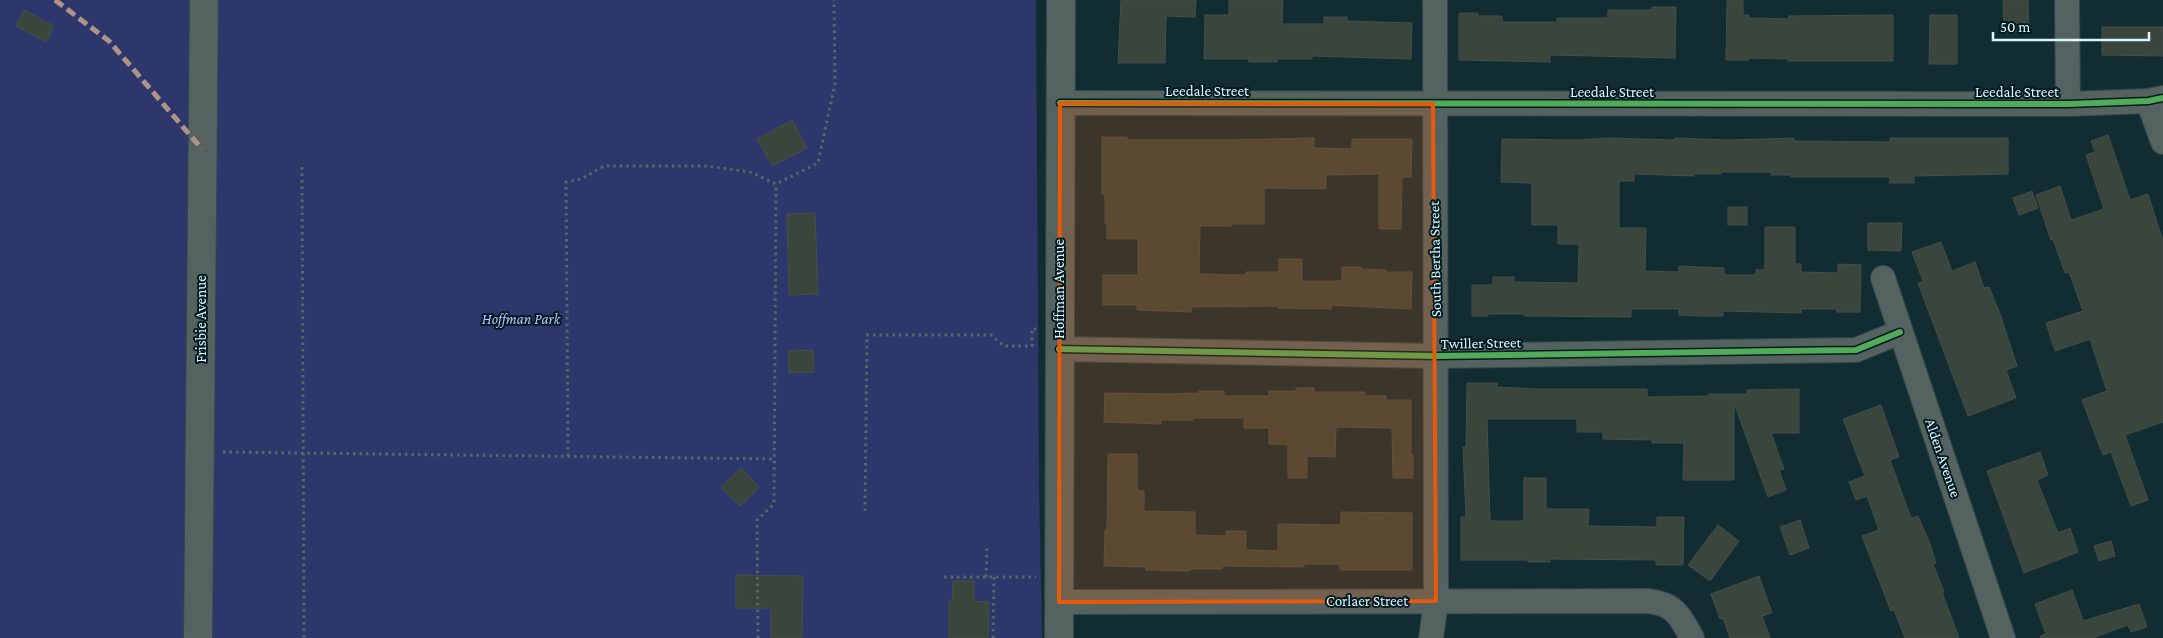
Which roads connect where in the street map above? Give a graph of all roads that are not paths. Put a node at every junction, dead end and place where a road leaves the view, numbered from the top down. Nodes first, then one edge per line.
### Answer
1 (204, 0) edge
2 (1061, 0) edge
3 (1435, 0) edge
4 (2067, 0) edge
5 (2156, 100) edge
6 (1060, 103) junction
7 (1434, 104) junction
8 (2068, 104) junction
9 (2163, 142) edge
10 (1883, 278) dead end
11 (1900, 332) junction
12 (1059, 339) junction
13 (1436, 356) junction
14 (1059, 589) junction
15 (1436, 601) junction
16 (198, 638) edge
17 (1059, 638) edge
18 (1431, 638) edge
19 (1692, 638) edge
20 (2003, 638) edge

1 - 16 street, Frisbie Avenue
2 - 6 street, Hoffman Avenue
3 - 7 street, South Bertha Street
4 - 8 street
5 - 8 street, Leedale Street
5 - 9 street
6 - 7 street, Leedale Street
6 - 12 street, Hoffman Avenue
7 - 8 street, Leedale Street
7 - 13 street, South Bertha Street
10 - 11 street, Alden Avenue
11 - 13 street, Twiller Street
11 - 20 street, Alden Avenue
12 - 13 street, Twiller Street
12 - 14 street, Hoffman Avenue
13 - 15 street, South Bertha Street
14 - 15 street, Corlaer Street
14 - 17 street, Hoffman Avenue
15 - 18 street, South Bertha Street
15 - 19 street, Corlaer Street

